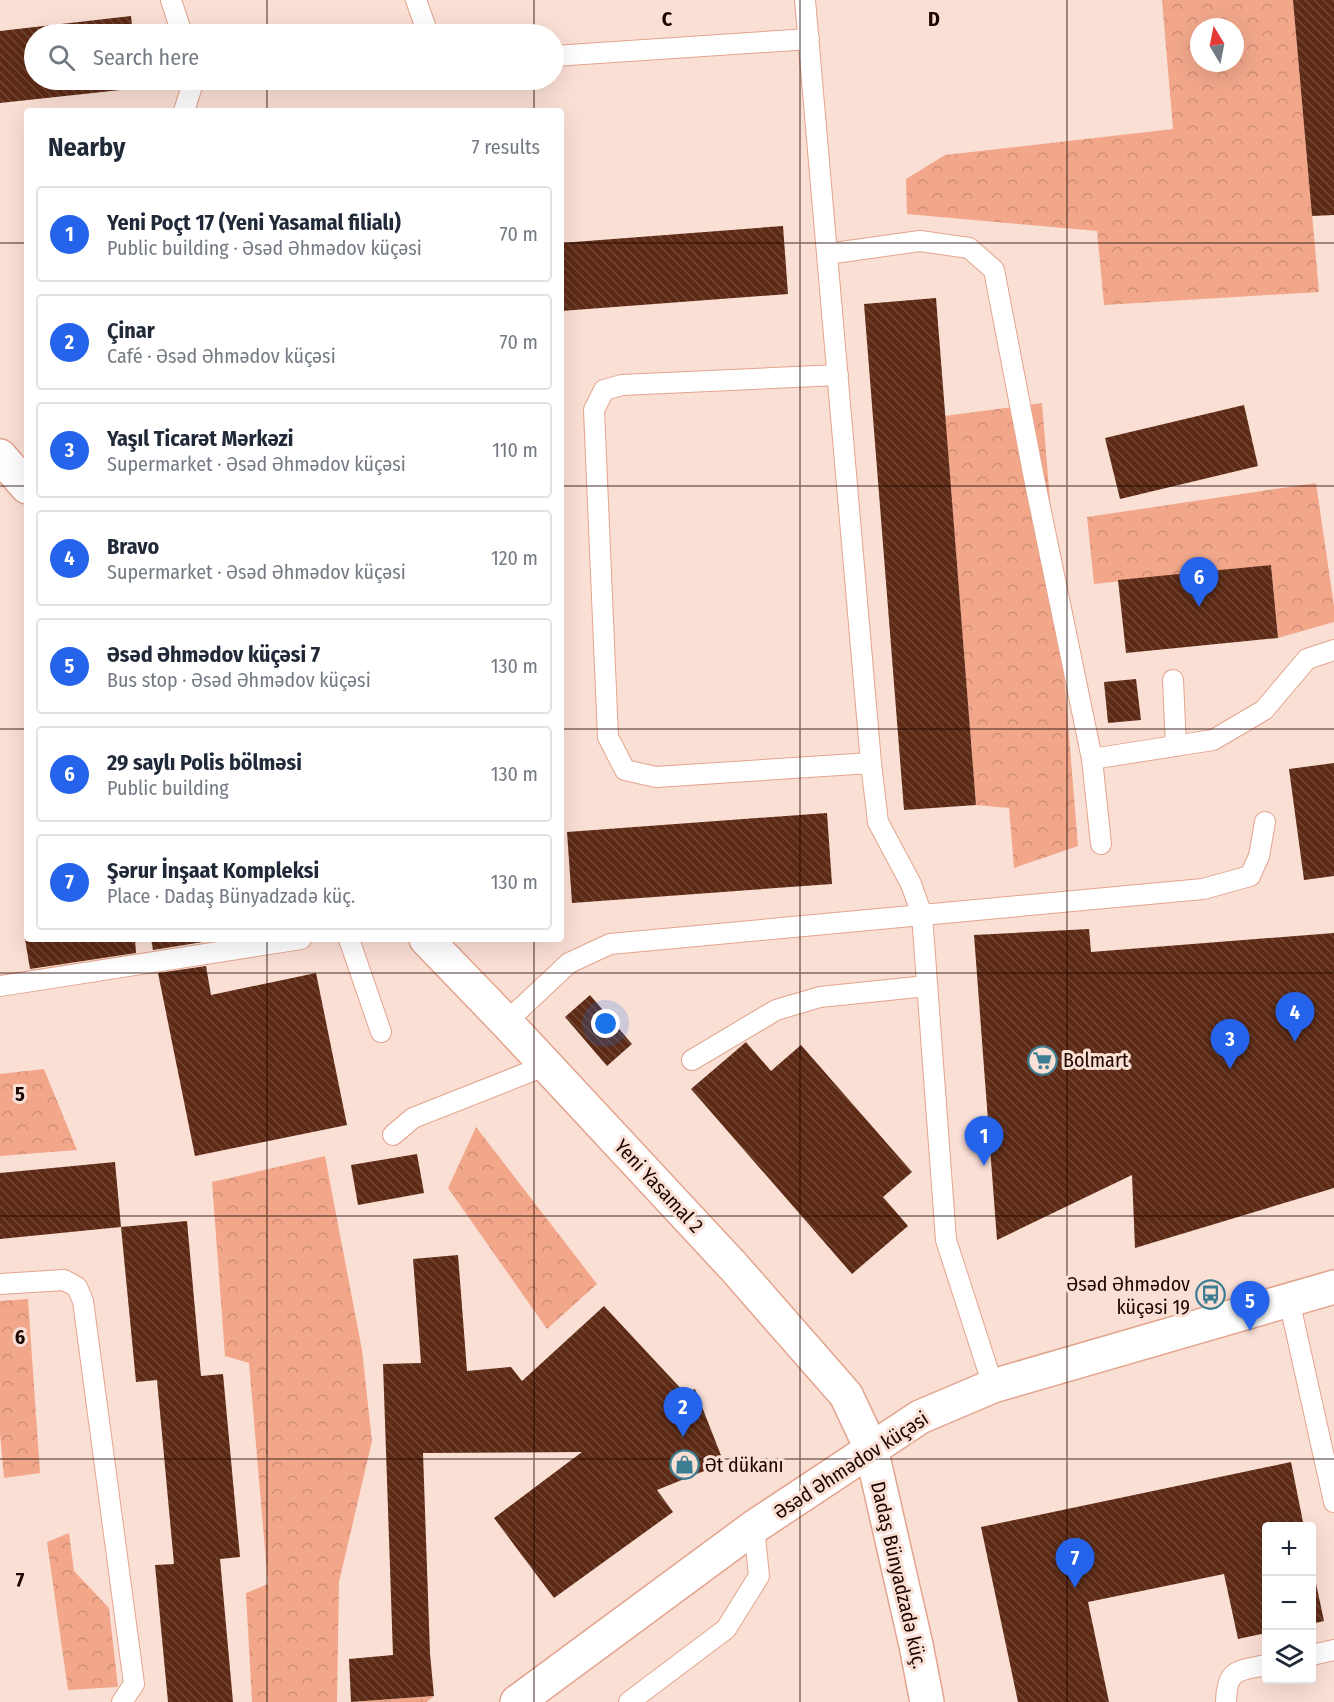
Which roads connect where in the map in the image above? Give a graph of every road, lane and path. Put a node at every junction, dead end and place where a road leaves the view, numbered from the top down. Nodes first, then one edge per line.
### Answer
1 (171, 0) edge
2 (416, 0) edge
3 (806, 0) edge
4 (179, 24) edge
5 (424, 24) edge
6 (808, 39) junction
7 (564, 55) edge
8 (191, 90) edge
9 (185, 108) edge
10 (827, 254) junction
11 (838, 375) junction
12 (0, 456) edge
13 (24, 484) edge
14 (1334, 650) edge
15 (1173, 680) dead end
16 (1176, 746) junction
17 (1092, 759) junction
18 (871, 763) junction
19 (1266, 822) dead end
20 (1101, 844) dead end
21 (922, 915) junction
22 (282, 942) edge
23 (350, 942) edge
24 (429, 942) edge
25 (0, 986) edge
26 (927, 986) junction
27 (506, 1022) junction
28 (381, 1032) dead end
29 (692, 1060) dead end
30 (547, 1065) junction
31 (393, 1135) dead end
32 (0, 1284) edge
33 (1334, 1287) edge
34 (1289, 1300) junction
35 (993, 1386) junction
36 (871, 1448) junction
37 (1334, 1502) edge
38 (754, 1527) junction
39 (1334, 1650) edge
40 (1316, 1654) edge
41 (1262, 1666) edge
42 (122, 1702) edge
43 (518, 1702) edge
44 (629, 1702) edge
45 (927, 1702) edge
46 (1226, 1702) edge

1 - 4 lane
2 - 5 lane
3 - 6 lane
6 - 7 lane
6 - 10 lane
8 - 9 lane
10 - 11 lane
10 - 17 lane
11 - 18 lane
11 - 18 lane
12 - 13 street
14 - 16 lane
15 - 16 lane
16 - 17 lane
17 - 20 lane
18 - 21 lane
19 - 21 lane
21 - 26 lane
21 - 27 lane
22 - 25 lane
23 - 28 lane
24 - 27 street, Yeni Yasamal 2
26 - 29 lane
26 - 35 lane
27 - 30 street, Yeni Yasamal 2
30 - 31 lane
30 - 36 street, Yeni Yasamal 2
32 - 42 lane
33 - 34 street, Əsəd Əhmədov küçəsi
34 - 35 street, Əsəd Əhmədov küçəsi
34 - 37 lane
35 - 36 street, Əsəd Əhmədov küçəsi
36 - 38 street, Əsəd Əhmədov küçəsi
36 - 45 street, Dadaş Bünyadzadə küç.
38 - 43 street, Əsəd Əhmədov küçəsi
38 - 44 lane
39 - 40 lane
41 - 46 lane

